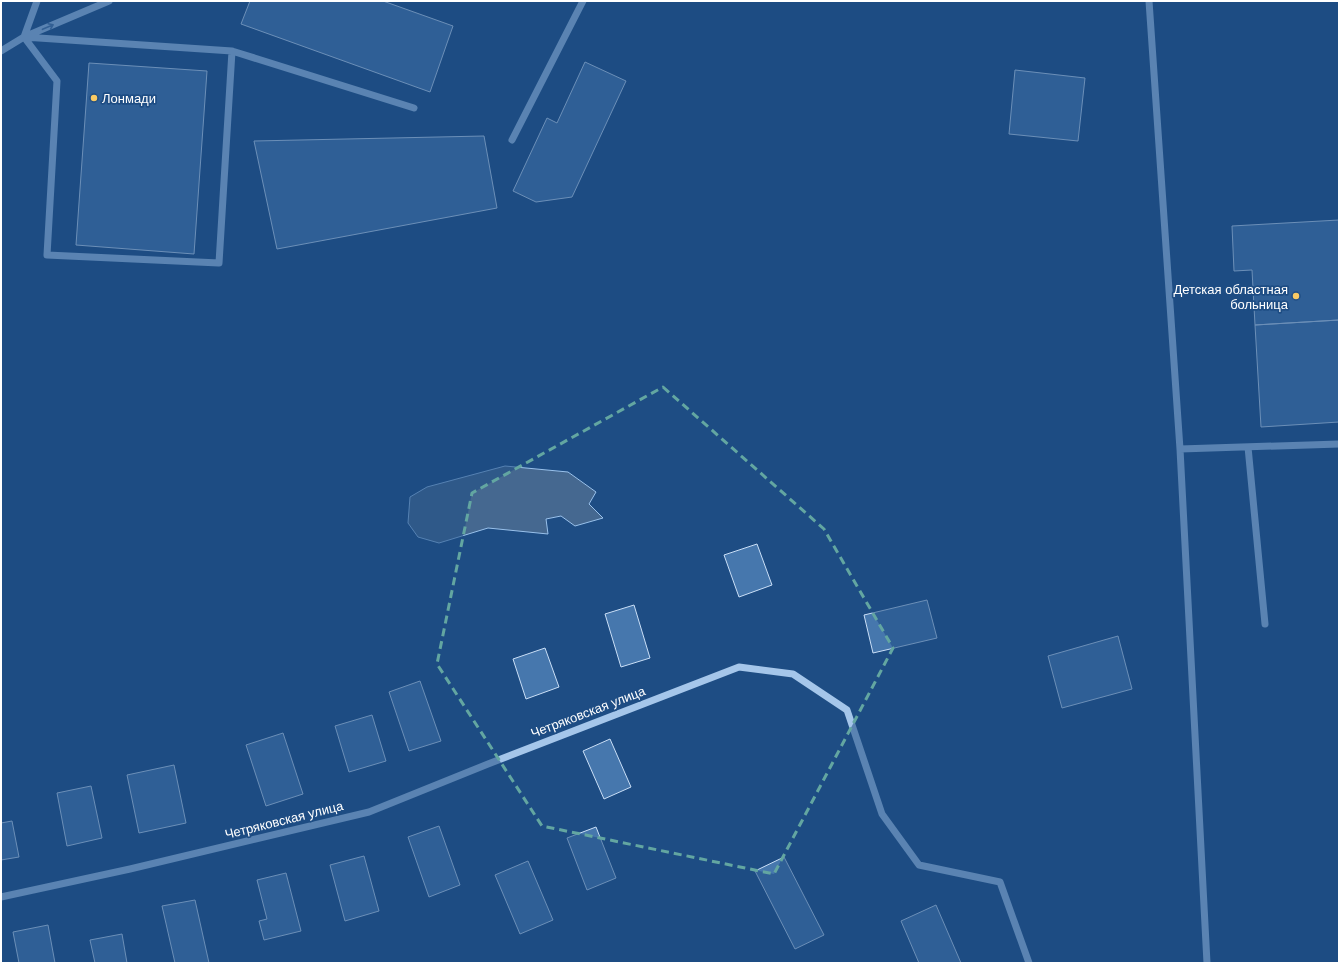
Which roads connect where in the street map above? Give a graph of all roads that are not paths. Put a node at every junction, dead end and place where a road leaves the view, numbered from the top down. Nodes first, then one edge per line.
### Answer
1 (37, 1) edge
2 (109, 1) edge
3 (584, 1) edge
4 (1149, 1) edge
5 (24, 37) junction
6 (1, 50) edge
7 (232, 51) junction
8 (414, 108) dead end
9 (512, 140) dead end
10 (1339, 444) edge
11 (1248, 448) junction
12 (1180, 449) junction
13 (1264, 624) dead end
14 (1, 897) edge
15 (1029, 963) edge
16 (1207, 963) edge

1 - 5 street
5 -> 2 street
3 - 9 street
4 - 12 street
5 - 6 street
5 - 7 street
5 - 7 street
7 - 8 street
10 - 11 street
11 - 12 street
11 - 13 street
12 - 16 street
14 - 15 street, Четряковская улица

